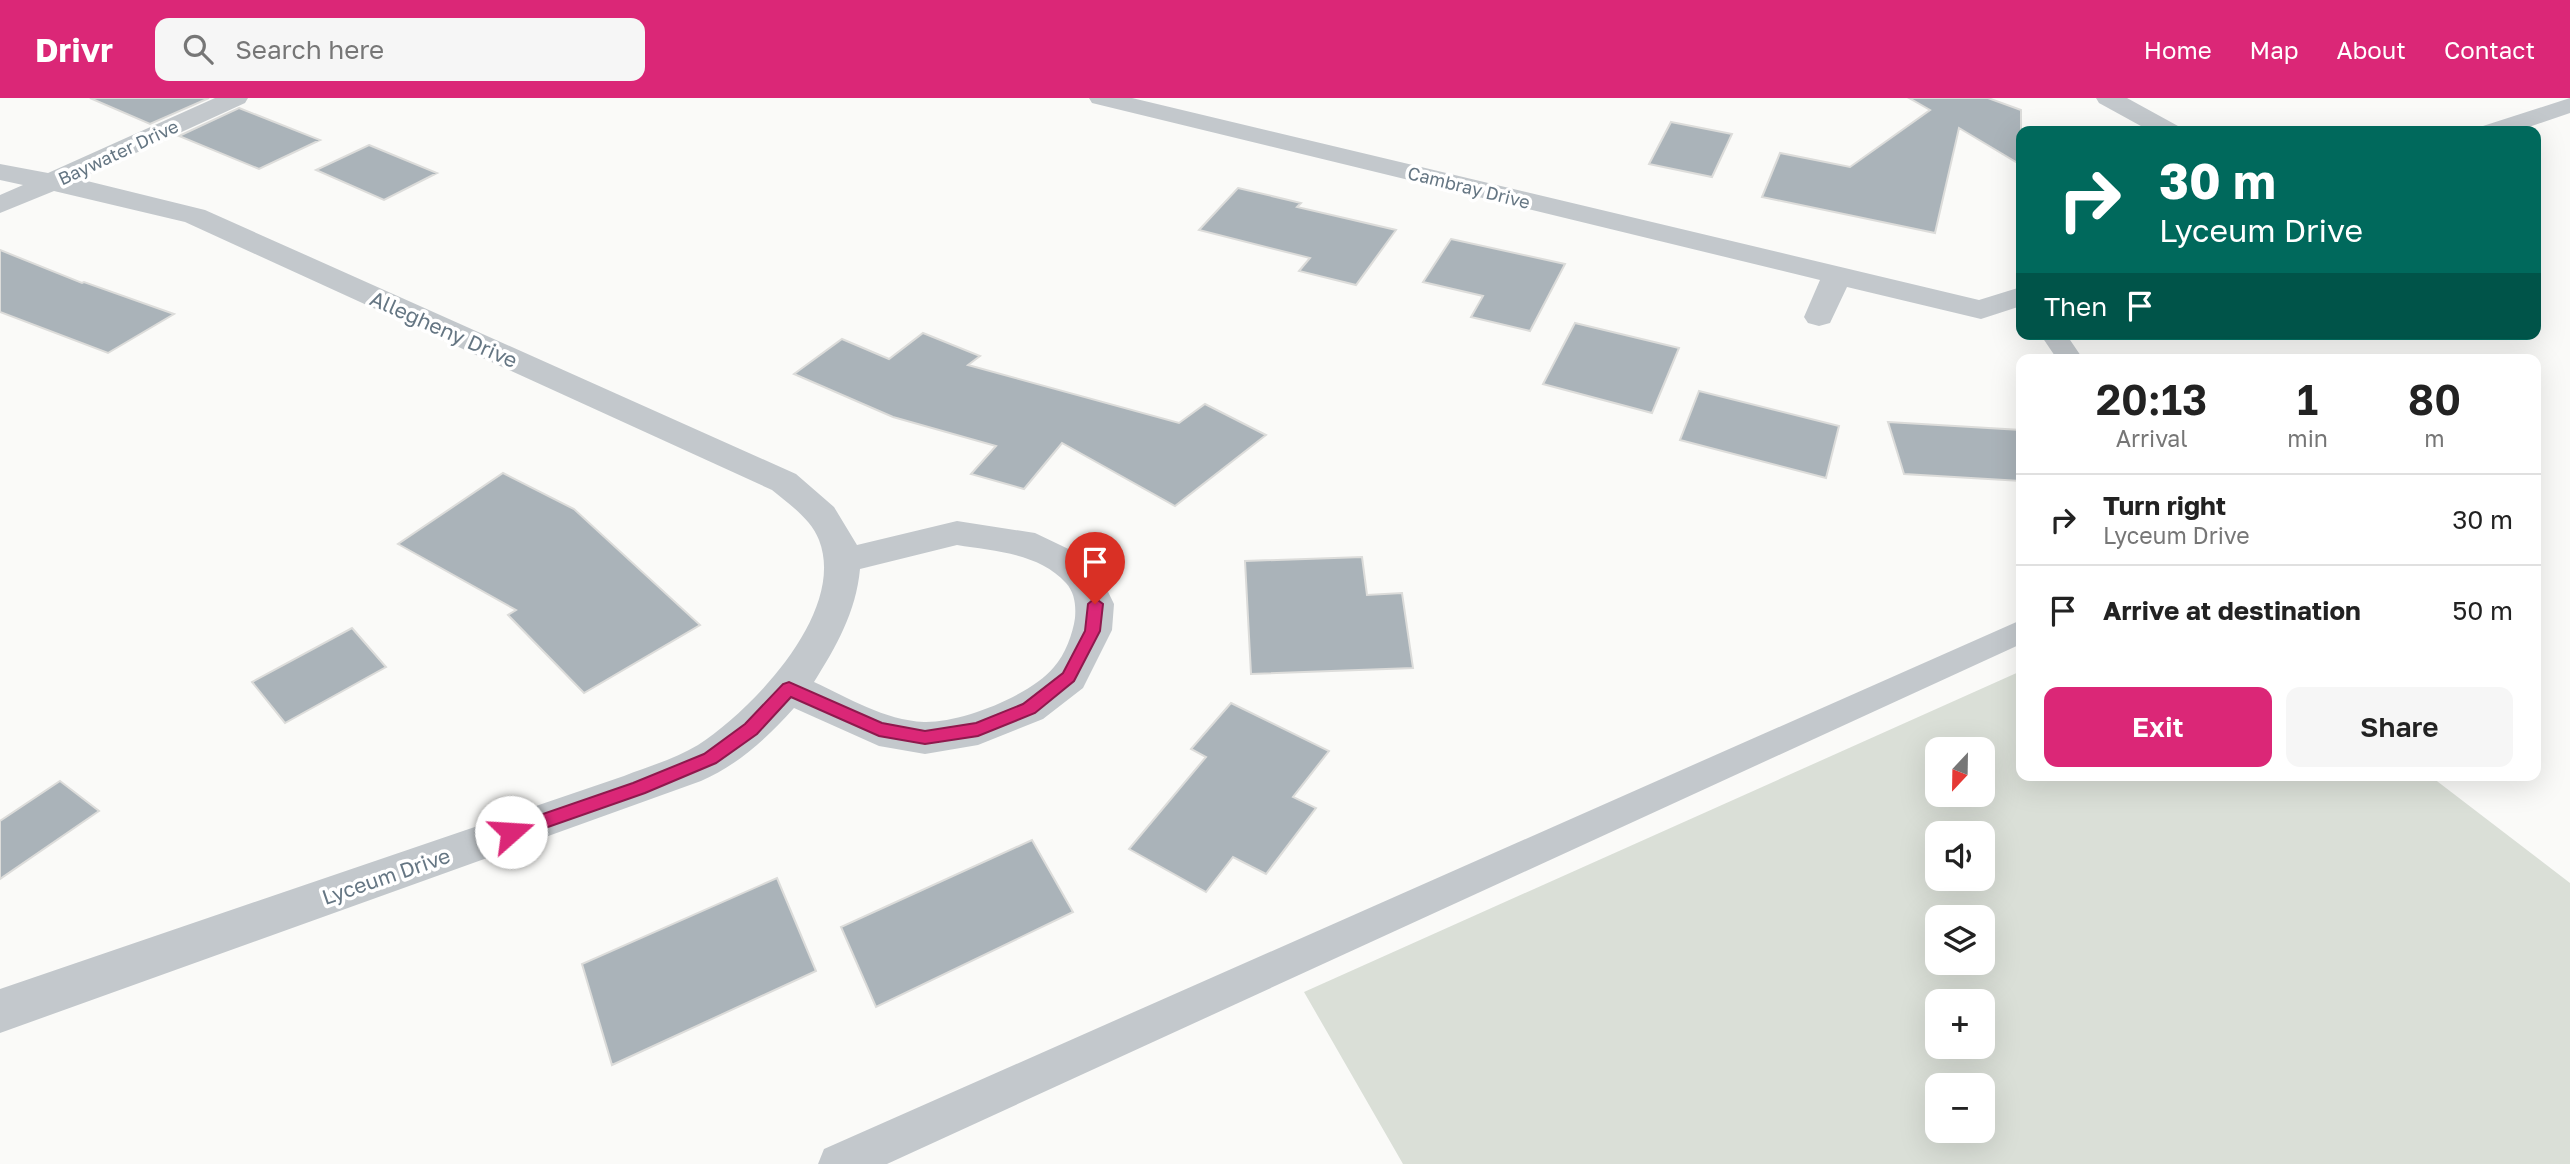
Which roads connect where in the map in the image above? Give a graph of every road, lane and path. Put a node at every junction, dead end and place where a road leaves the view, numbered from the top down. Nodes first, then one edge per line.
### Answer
1 (236, 98) edge
2 (1101, 98) edge
3 (2108, 98) edge
4 (2570, 105) edge
5 (2160, 126) edge
6 (2507, 126) edge
7 (0, 172) edge
8 (50, 183) junction
9 (0, 205) edge
10 (1837, 275) junction
11 (2016, 298) edge
12 (1819, 317) dead end
13 (839, 580) junction
14 (2016, 633) edge
15 (789, 688) junction
16 (0, 1011) edge
17 (839, 1164) edge

1 - 8 street, Baywater Drive
2 - 10 street, Cambray Drive
3 - 5 street
4 - 6 street
7 - 8 street, Allegheny Drive
8 - 9 street, Baywater Drive
8 - 13 street, Allegheny Drive
10 - 11 street, Cambray Drive
10 - 12 street
13 - 15 street, Lyceum Drive
13 - 15 street
14 - 17 lane
15 - 16 street, Lyceum Drive

